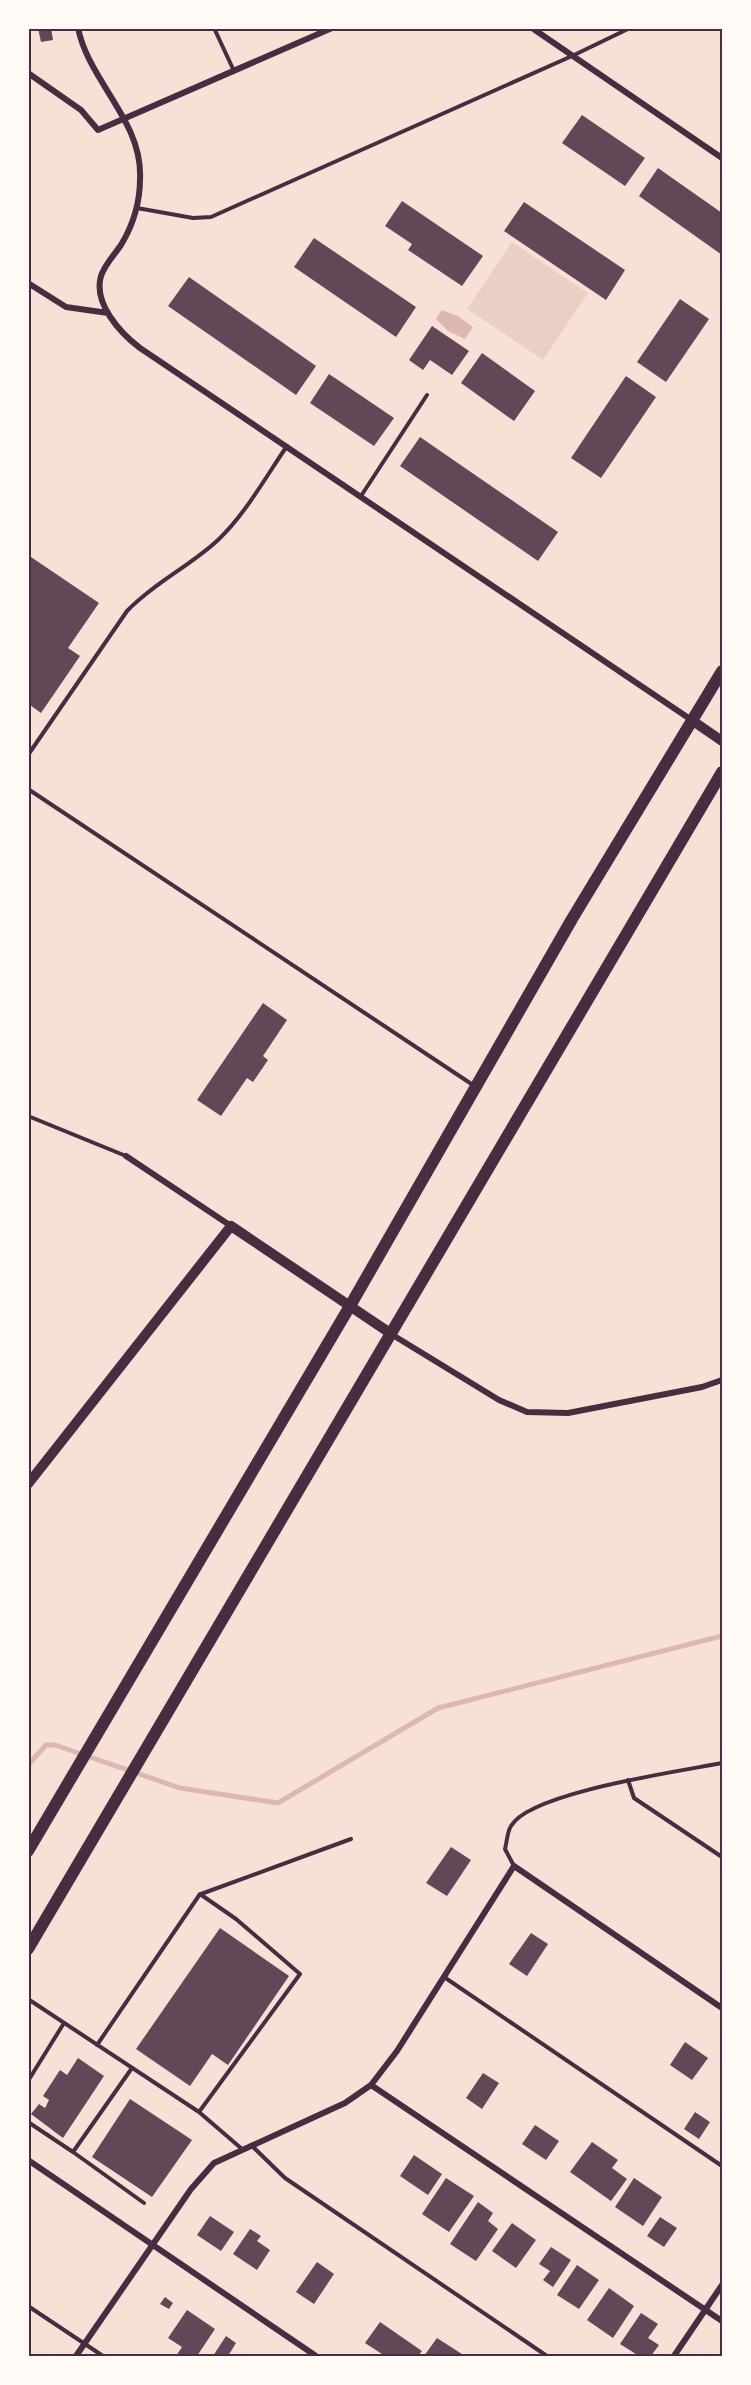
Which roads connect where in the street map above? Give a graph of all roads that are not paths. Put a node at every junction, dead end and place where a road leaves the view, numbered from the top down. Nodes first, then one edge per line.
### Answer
1 (78, 28) edge
2 (214, 28) edge
3 (332, 28) edge
4 (532, 28) edge
5 (630, 28) edge
6 (572, 56) junction
7 (234, 71) junction
8 (28, 73) edge
9 (123, 118) junction
10 (723, 158) edge
11 (136, 208) junction
12 (28, 283) edge
13 (108, 313) junction
14 (427, 395) dead end
15 (287, 447) junction
16 (361, 496) junction
17 (723, 671) edge
18 (693, 722) junction
19 (723, 741) edge
20 (28, 755) edge
21 (723, 772) edge
22 (28, 789) edge
23 (476, 1088) junction
24 (28, 1116) edge
25 (126, 1156) joint
26 (231, 1226) junction
27 (350, 1306) junction
28 (390, 1333) junction
29 (723, 1380) edge
30 (28, 1484) edge
31 (723, 1763) edge
32 (628, 1780) junction
33 (351, 1839) dead end
34 (28, 1851) edge
35 (723, 1857) edge
36 (514, 1866) junction
37 (200, 1894) junction
38 (28, 1949) edge
39 (444, 1977) junction
40 (28, 1999) edge
41 (723, 2008) edge
42 (64, 2023) junction
43 (97, 2045) junction
44 (132, 2068) junction
45 (28, 2081) edge
46 (371, 2085) junction
47 (199, 2112) junction
48 (28, 2122) edge
49 (250, 2145) junction
50 (242, 2149) junction
51 (74, 2152) junction
52 (28, 2160) edge
53 (723, 2166) edge
54 (144, 2203) dead end
55 (153, 2245) junction
56 (723, 2285) edge
57 (28, 2306) edge
58 (705, 2310) junction
59 (723, 2322) edge
60 (85, 2344) junction
61 (76, 2356) edge
62 (103, 2356) edge
63 (316, 2356) edge
64 (547, 2356) edge
65 (674, 2356) edge

1 - 9 street
2 - 7 lane
3 - 7 street
4 - 6 street
5 - 6 lane
6 - 10 street
6 - 11 lane
7 - 9 street
8 - 9 street
9 - 11 street
11 - 13 street
12 - 13 street
13 - 15 street
14 - 16 lane
15 - 16 street
15 - 20 lane
16 - 18 street
17 - 18 main road
18 - 19 street
18 - 23 main road
21 - 28 main road
22 - 23 lane
23 - 27 main road
24 - 25 lane
25 - 26 street
26 - 27 street
26 - 30 street
27 - 28 street
27 - 34 main road
28 - 29 street
28 - 38 main road
31 - 32 lane
32 - 35 lane
32 - 36 lane
33 - 37 lane
36 - 39 street
36 - 41 street
37 - 43 lane
37 - 47 lane
39 - 46 street
39 - 53 lane
40 - 42 lane
42 - 43 lane
42 - 45 lane
43 - 44 lane
44 - 47 lane
44 - 51 lane
46 - 49 street
46 - 58 street
47 - 50 lane
48 - 51 lane
49 - 50 street
49 - 64 lane
50 - 55 street
51 - 54 lane
52 - 55 street
55 - 60 street
55 - 63 street
56 - 58 street
57 - 60 lane
58 - 59 street
58 - 65 street
60 - 61 street
60 - 62 lane

